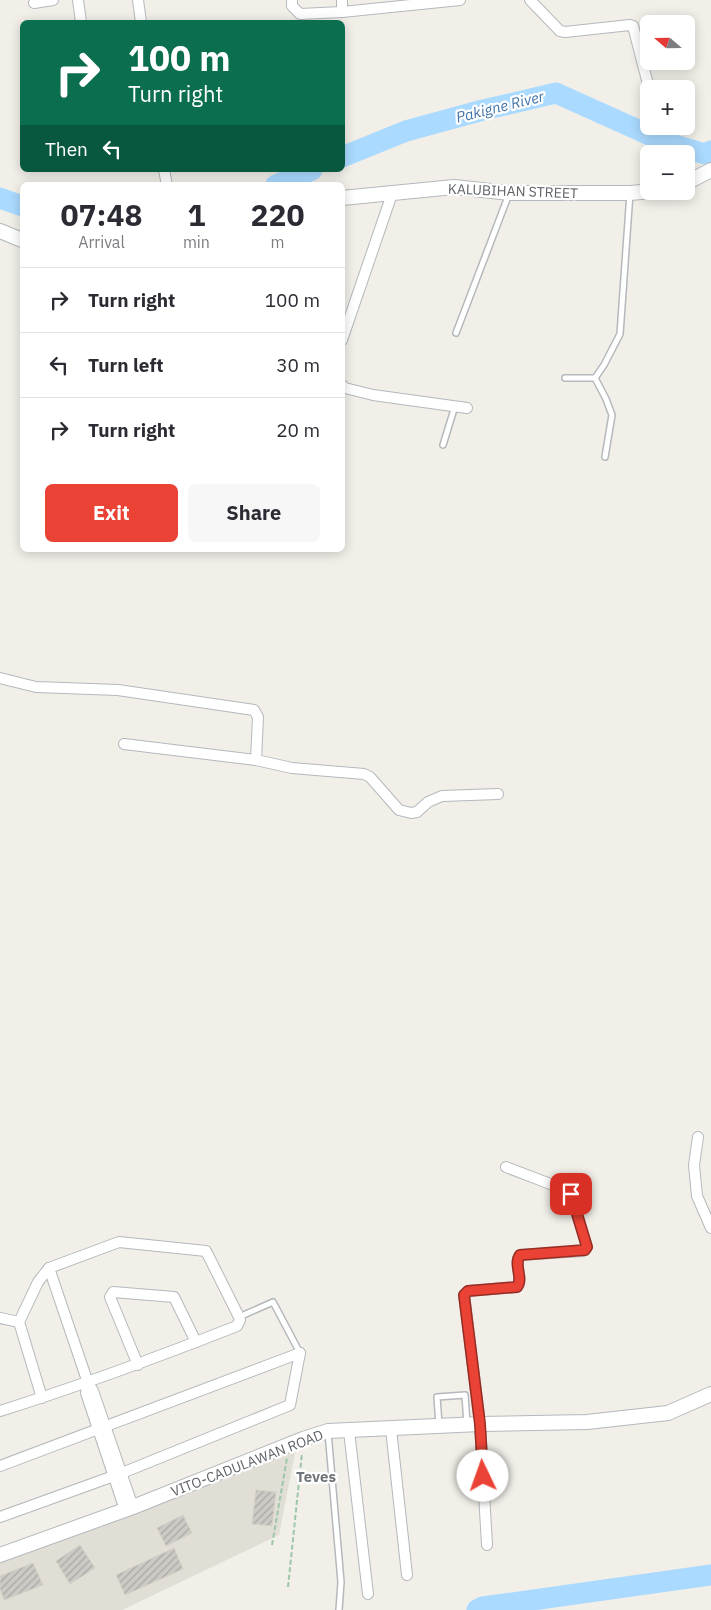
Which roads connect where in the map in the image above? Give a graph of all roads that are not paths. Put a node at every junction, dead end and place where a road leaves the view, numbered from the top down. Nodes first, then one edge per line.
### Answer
1 (53, 0) edge
2 (78, 0) edge
3 (138, 0) edge
4 (292, 0) edge
5 (342, 0) edge
6 (460, 0) edge
7 (530, 0) edge
8 (437, 1) edge
9 (34, 3) dead end
10 (393, 4) edge
11 (342, 12) junction
12 (81, 20) edge
13 (141, 20) edge
14 (647, 80) edge
15 (711, 170) edge
16 (695, 178) edge
17 (640, 192) edge
18 (510, 193) junction
19 (630, 193) junction
20 (392, 194) junction
21 (345, 198) edge
22 (0, 231) edge
23 (20, 239) edge
24 (345, 331) edge
25 (456, 334) dead end
26 (565, 378) dead end
27 (595, 378) junction
28 (345, 388) edge
29 (455, 406) junction
30 (467, 408) dead end
31 (443, 445) dead end
32 (605, 457) dead end
33 (0, 678) edge
34 (124, 744) dead end
35 (256, 760) junction
36 (498, 794) dead end
37 (698, 1137) dead end
38 (506, 1167) dead end
39 (711, 1228) edge
40 (49, 1268) junction
41 (239, 1317) junction
42 (0, 1318) edge
43 (19, 1322) junction
44 (196, 1342) junction
45 (300, 1353) junction
46 (138, 1365) junction
47 (88, 1383) junction
48 (711, 1394) edge
49 (42, 1398) junction
50 (0, 1411) edge
51 (473, 1419) junction
52 (439, 1426) junction
53 (102, 1429) junction
54 (391, 1429) junction
55 (328, 1431) junction
56 (349, 1431) junction
57 (0, 1466) edge
58 (118, 1475) junction
59 (129, 1509) junction
60 (0, 1517) edge
61 (487, 1545) dead end
62 (0, 1555) edge
63 (407, 1575) dead end
64 (368, 1594) dead end
65 (338, 1610) edge

1 - 9 street
2 - 12 street
3 - 13 street
4 - 11 street
5 - 11 street
6 - 8 street
7 - 14 street
8 - 10 street
10 - 11 street
15 - 16 street
17 - 19 street, KALUBIHAN STREET
18 - 19 street, KALUBIHAN STREET
18 - 20 street, KALUBIHAN STREET
18 - 25 lane
19 - 27 lane
20 - 21 street, KALUBIHAN STREET
20 - 24 street
22 - 23 street
26 - 27 lane
27 - 32 lane
28 - 29 street
29 - 30 street
29 - 31 lane
33 - 35 street
34 - 35 street
35 - 36 street
37 - 39 street
38 - 51 street
40 - 41 street
40 - 43 street
40 - 47 street
41 - 44 street
41 - 45 lane
42 - 43 street
43 - 49 street
44 - 46 street
44 - 46 street
45 - 53 street
45 - 58 street
46 - 47 street
47 - 49 street
47 - 53 street
48 - 51 street, VITO-CADULAWAN ROAD
49 - 50 street
51 - 52 street, VITO-CADULAWAN ROAD
51 - 52 lane
51 - 61 street
52 - 54 street, VITO-CADULAWAN ROAD
53 - 57 street
53 - 58 street
54 - 56 street, VITO-CADULAWAN ROAD
54 - 63 street
55 - 56 street, VITO-CADULAWAN ROAD
55 - 59 street, VITO-CADULAWAN ROAD
55 - 65 lane
56 - 64 street
58 - 59 street
58 - 60 street
59 - 62 street, VITO-CADULAWAN ROAD

